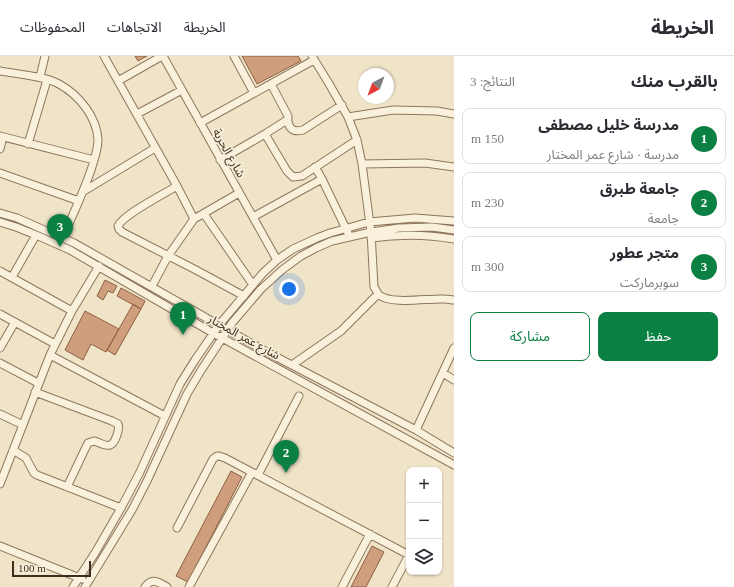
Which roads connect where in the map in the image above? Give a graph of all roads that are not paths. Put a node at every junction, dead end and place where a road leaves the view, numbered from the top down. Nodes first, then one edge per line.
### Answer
1 (45, 56) edge
2 (104, 56) edge
3 (162, 56) edge
4 (234, 56) edge
5 (313, 58) edge
6 (0, 73) edge
7 (43, 79) junction
8 (118, 81) junction
9 (271, 84) junction
10 (182, 90) junction
11 (254, 93) junction
12 (342, 105) junction
13 (137, 114) junction
14 (454, 114) edge
15 (348, 117) junction
16 (288, 120) junction
17 (200, 123) junction
18 (265, 134) junction
19 (2, 137) edge
20 (357, 140) junction
21 (28, 144) junction
22 (156, 148) junction
23 (0, 149) edge
24 (94, 160) junction
25 (220, 160) junction
26 (362, 164) junction
27 (315, 167) junction
28 (454, 167) edge
29 (0, 173) edge
30 (322, 179) junction
31 (177, 186) junction
32 (84, 191) junction
33 (239, 193) junction
34 (79, 201) junction
35 (0, 213) edge
36 (204, 214) junction
37 (253, 218) junction
38 (194, 219) junction
39 (454, 221) edge
40 (0, 222) edge
41 (370, 222) junction
42 (346, 228) junction
43 (454, 230) edge
44 (36, 235) junction
45 (371, 235) junction
46 (350, 236) junction
47 (63, 237) junction
48 (454, 239) edge
49 (168, 256) junction
50 (276, 260) junction
51 (99, 266) junction
52 (0, 271) edge
53 (12, 277) junction
54 (253, 285) junction
55 (152, 286) junction
56 (378, 294) junction
57 (244, 296) junction
58 (454, 300) edge
59 (72, 311) junction
60 (0, 314) edge
61 (15, 322) junction
62 (219, 325) junction
63 (227, 329) junction
64 (213, 333) junction
65 (222, 338) junction
66 (55, 344) junction
67 (0, 348) edge
68 (454, 348) edge
69 (50, 355) junction
70 (1, 364) edge
71 (292, 364) junction
72 (443, 373) junction
73 (454, 380) edge
74 (38, 384) junction
75 (35, 392) junction
76 (299, 396) dead end
77 (0, 414) edge
78 (165, 416) junction
79 (23, 425) junction
80 (416, 430) junction
81 (13, 450) junction
82 (454, 453) edge
83 (454, 465) edge
84 (3, 467) edge
85 (255, 473) junction
86 (0, 484) edge
87 (67, 487) junction
88 (121, 508) junction
89 (177, 528) dead end
90 (370, 534) junction
91 (0, 546) edge
92 (406, 553) edge
93 (406, 561) edge
94 (79, 578) junction
95 (86, 584) edge
96 (73, 587) edge
97 (145, 587) edge
98 (166, 587) edge
99 (189, 587) edge
100 (342, 587) edge
101 (392, 587) edge

1 - 7 street
2 - 8 street
3 - 8 street
3 - 10 street, شارع الحرية
4 - 11 street
5 - 9 street
5 - 12 street
6 - 7 street
7 - 21 street
7 - 24 street
8 - 13 street
9 - 11 street
9 - 16 street
10 - 13 street
10 - 17 street, شارع الحرية
11 - 17 street
12 - 15 street
12 - 16 street
13 - 22 street
14 - 15 street
15 - 20 street
16 - 18 street
17 - 25 street, شارع الحرية
18 - 25 street
18 - 27 street
19 - 21 street
19 - 23 street
20 - 26 street
20 - 27 street
21 - 24 street
22 - 31 street
22 - 32 street
24 - 32 street
25 - 33 street, شارع الحرية
26 - 28 street
26 - 41 street
27 - 30 street
29 - 34 street
30 - 37 street
30 - 42 street
31 - 38 street
31 - 49 street
32 - 34 street
33 - 36 street
33 - 37 street, شارع الحرية
34 - 47 street
35 - 47 street, شارع عمر المختار
36 - 38 street
36 - 54 street
37 - 50 street, شارع الحرية
38 - 49 street
39 - 41 street
40 - 44 street, شارع عمر المختار
41 - 42 street
41 - 45 street
42 - 46 street
42 - 50 street
43 - 45 street
44 - 51 street, شارع عمر المختار
44 - 53 street
45 - 46 street
45 - 48 street
45 - 56 street
46 - 63 street
47 - 55 street, شارع عمر المختار
49 - 55 street
49 - 57 street
50 - 54 street
51 - 59 street
51 - 64 street, شارع عمر المختار
52 - 53 street
53 - 59 street
54 - 57 street
55 - 62 street, شارع عمر المختار
56 - 58 street
56 - 71 street
57 - 62 street
59 - 66 street
60 - 61 street
61 - 66 street
61 - 67 street
62 - 63 street, شارع عمر المختار
62 - 64 street
63 - 65 street
63 - 71 street, شارع عمر المختار
64 - 65 street, شارع عمر المختار
64 - 78 street
65 - 83 street, شارع عمر المختار
65 - 95 street
66 - 69 street
68 - 72 street
69 - 74 street
69 - 78 street
70 - 74 street
71 - 80 street, شارع عمر المختار
72 - 73 street
72 - 80 street
74 - 75 street
75 - 79 street
75 - 87 street
76 - 85 street
77 - 79 street
78 - 88 street
79 - 81 street
80 - 82 street, شارع عمر المختار
81 - 84 street
81 - 87 street
84 - 86 street
85 - 89 street
85 - 90 street
85 - 99 street
87 - 88 street
88 - 94 street
90 - 92 street
90 - 100 street
91 - 94 street
93 - 101 street
94 - 95 street
94 - 96 street
97 - 98 street

